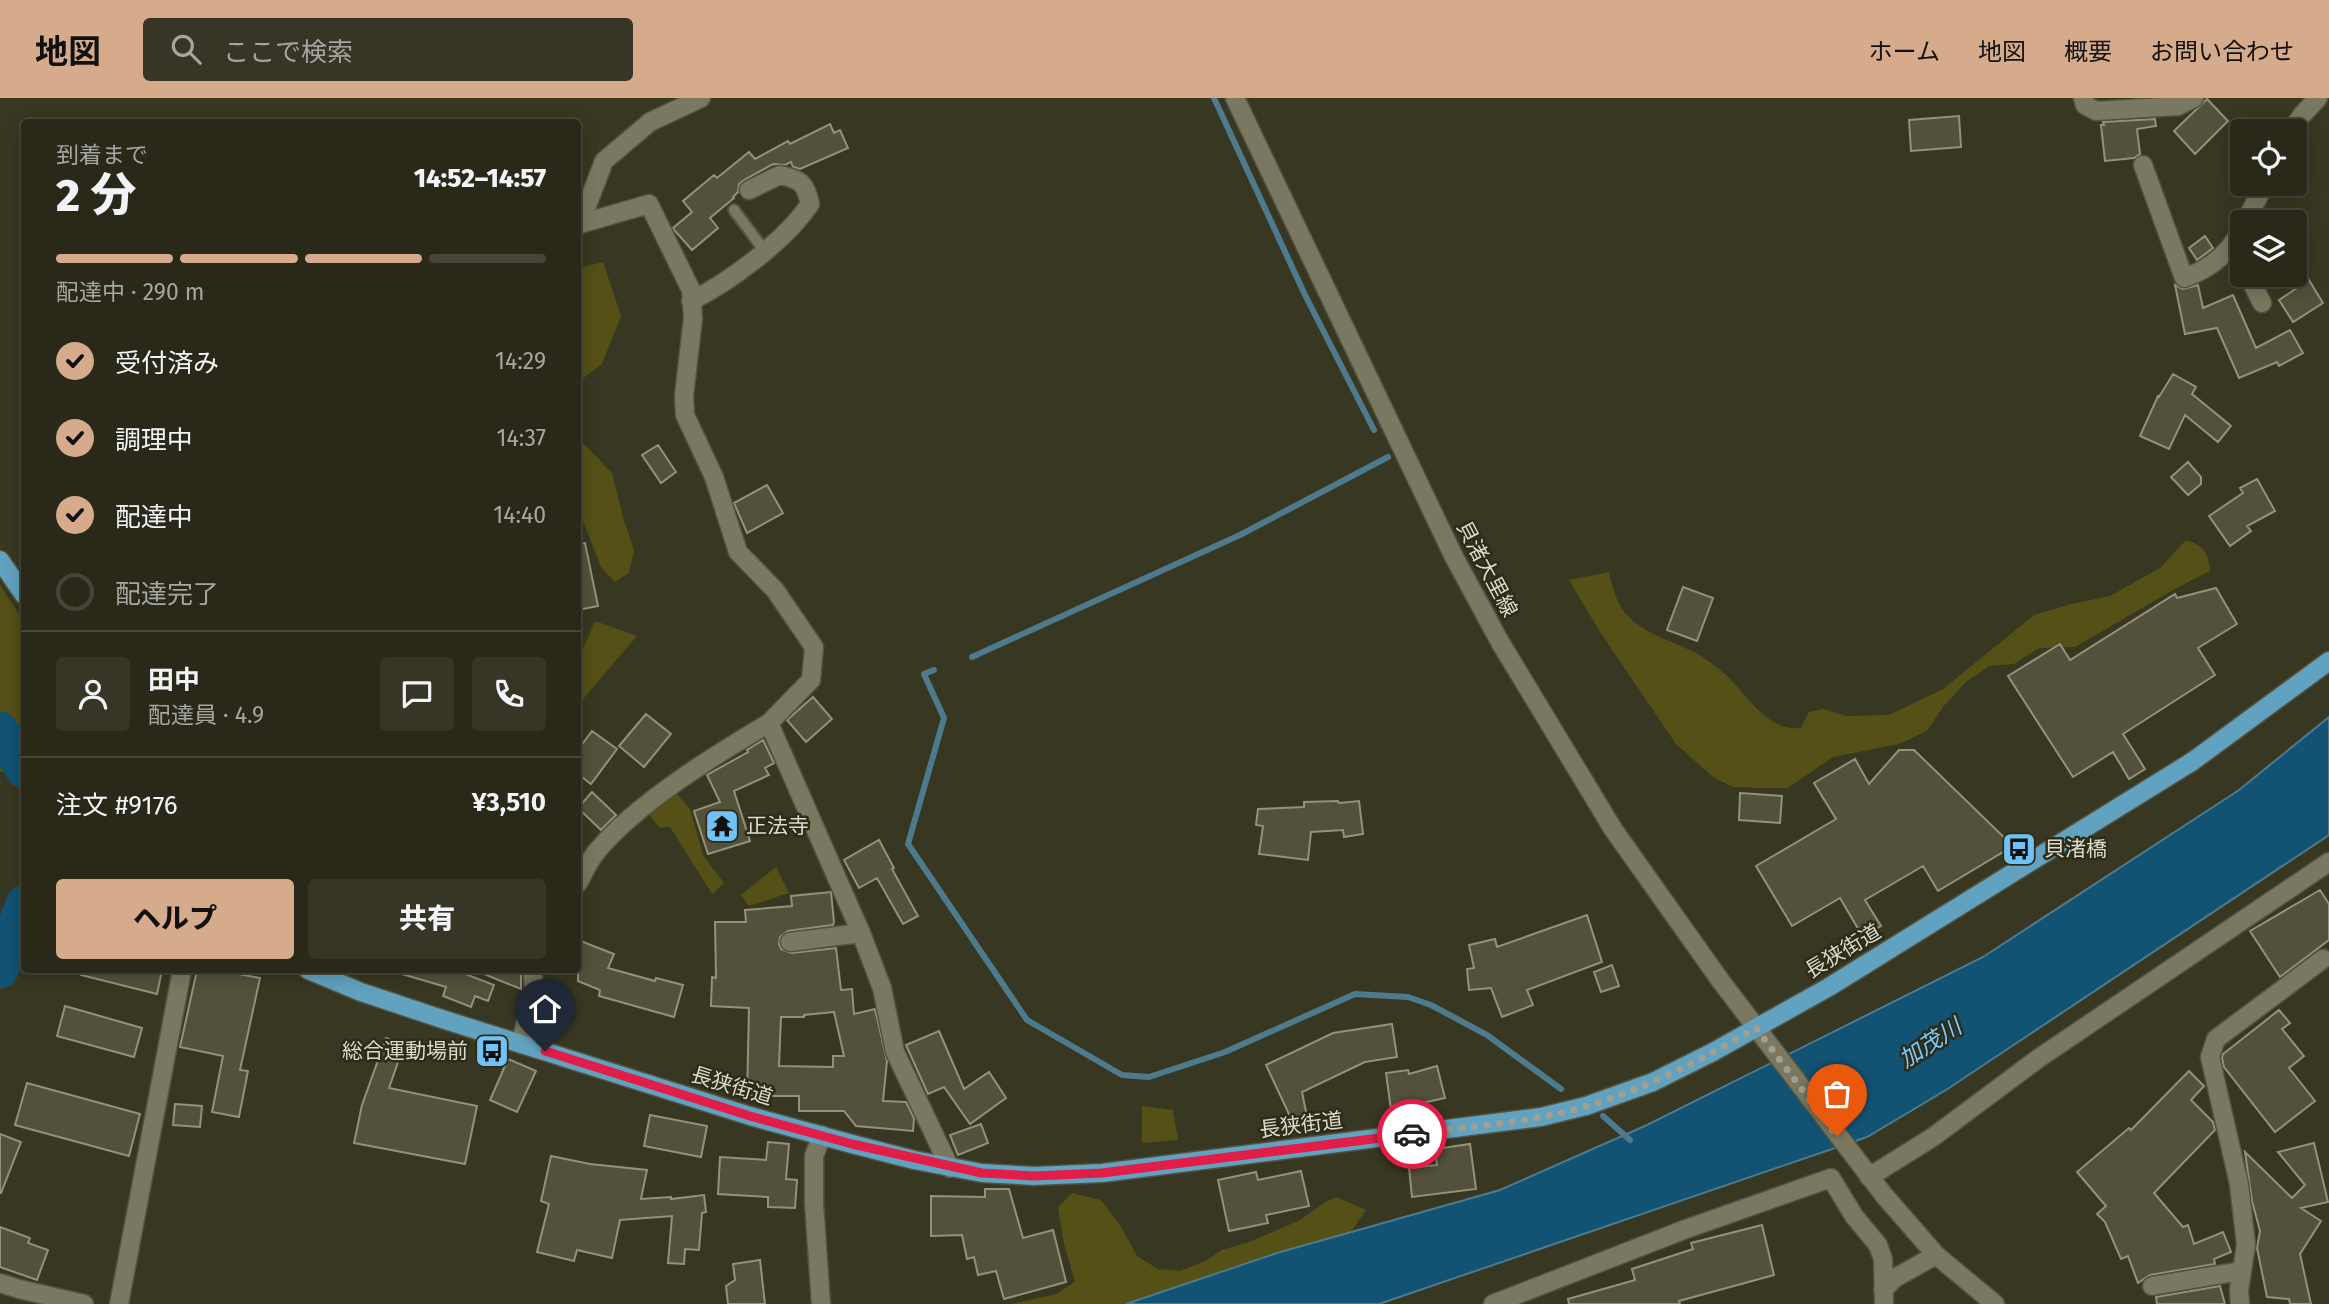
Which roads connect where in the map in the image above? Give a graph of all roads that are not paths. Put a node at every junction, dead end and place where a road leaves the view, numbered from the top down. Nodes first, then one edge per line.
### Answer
1 (701, 98) edge
2 (1235, 98) edge
3 (2082, 98) edge
4 (2194, 98) edge
5 (2307, 101) edge
6 (2297, 119) edge
7 (2143, 165) dead end
8 (750, 190) dead end
9 (734, 210) dead end
10 (581, 221) edge
11 (581, 225) edge
12 (2230, 247) edge
13 (764, 250) junction
14 (2254, 287) edge
15 (691, 301) junction
16 (2262, 303) dead end
17 (0, 561) edge
18 (21, 590) edge
19 (2329, 661) edge
20 (769, 723) junction
21 (2329, 862) edge
22 (581, 878) edge
23 (861, 933) junction
24 (790, 942) dead end
25 (2323, 959) dead end
26 (181, 973) edge
27 (315, 973) edge
28 (532, 973) edge
29 (1756, 1028) junction
30 (521, 1044) junction
31 (822, 1135) junction
32 (950, 1168) junction
33 (1866, 1172) junction
34 (1936, 1255) junction
35 (2241, 1271) junction
36 (0, 1283) edge
37 (2151, 1286) dead end
38 (1884, 1297) edge
39 (83, 1304) edge
40 (119, 1304) edge
41 (821, 1304) edge
42 (1493, 1304) edge
43 (1996, 1304) edge
44 (2240, 1304) edge

1 - 10 street
2 - 29 street, 貝渚大里線
3 - 4 street
5 - 6 street
7 - 12 street
8 - 13 street
9 - 13 lane
11 - 15 street
13 - 15 street
14 - 16 street
15 - 20 street
17 - 18 main road
19 - 29 main road, 長狭街道
20 - 22 street
20 - 23 street
21 - 33 street
23 - 24 street
23 - 32 street
25 - 35 street
26 - 40 street
27 - 30 main road, 長狭街道
28 - 30 street
29 - 32 main road, 長狭街道
29 - 33 street, 貝渚大里線
30 - 31 main road, 長狭街道
31 - 32 main road, 長狭街道
31 - 41 street
33 - 34 street
34 - 38 street
34 - 43 street
35 - 37 street
35 - 44 street
36 - 39 street
38 - 42 street

